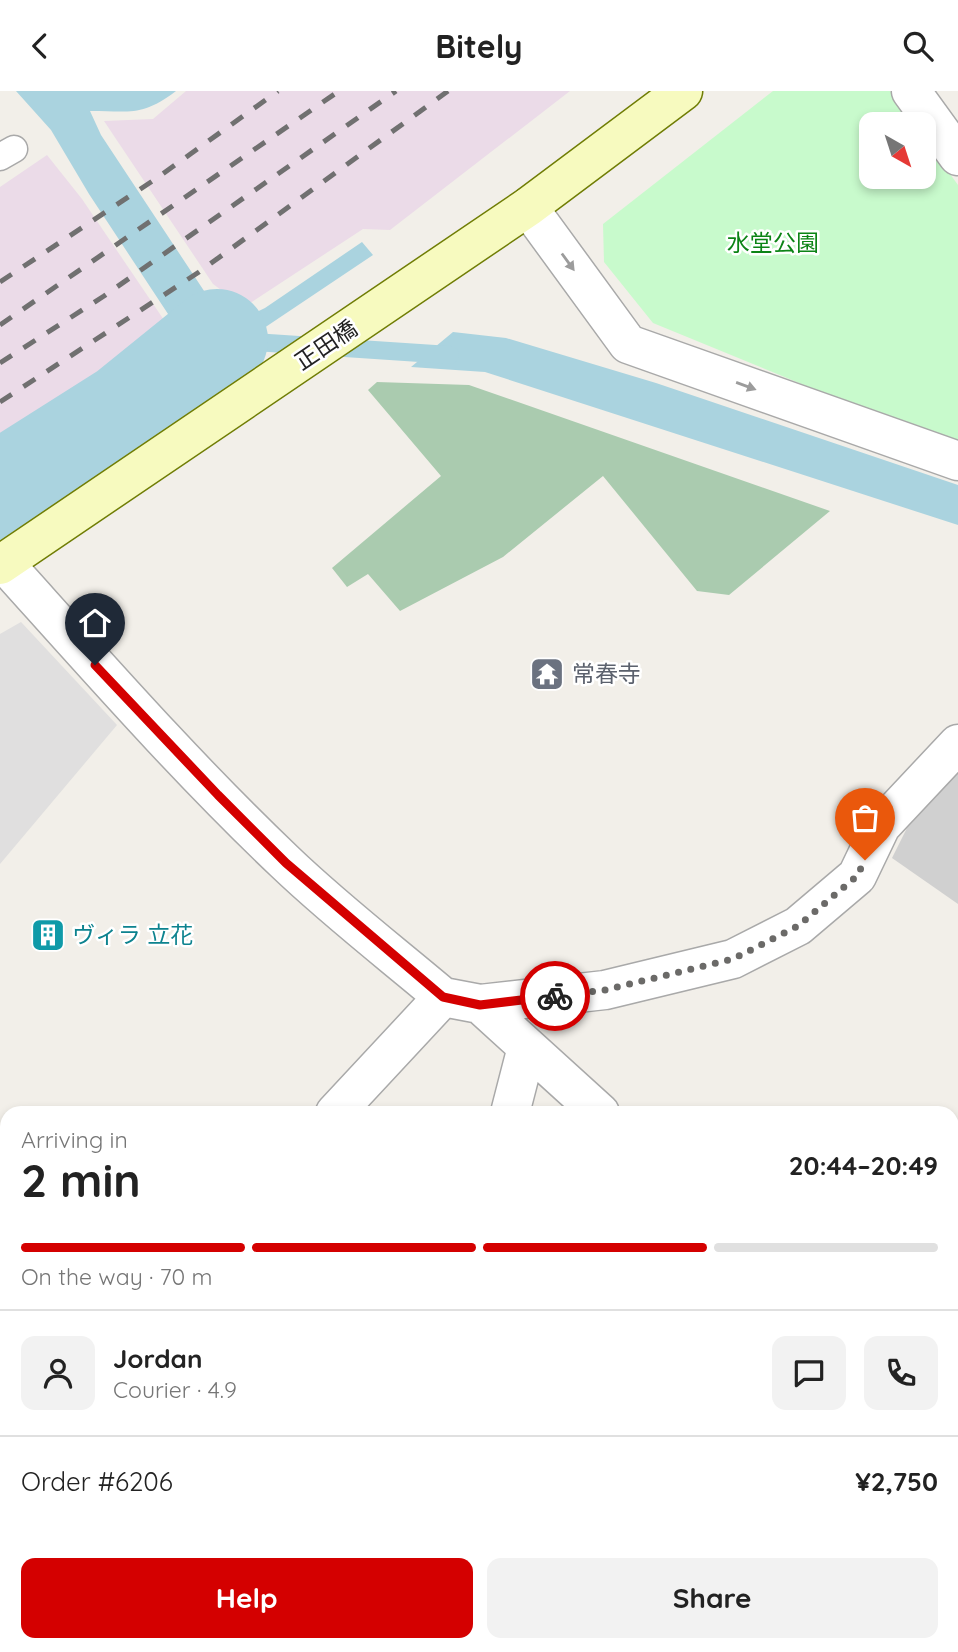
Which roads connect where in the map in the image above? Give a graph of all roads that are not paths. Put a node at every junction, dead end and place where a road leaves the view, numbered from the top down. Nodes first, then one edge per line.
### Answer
1 (683, 91) edge
2 (911, 91) edge
3 (958, 156) edge
4 (528, 207) junction
5 (958, 461) edge
6 (2, 564) edge
7 (958, 744) edge
8 (443, 997) junction
9 (480, 1005) junction
10 (527, 1047) junction
11 (342, 1106) edge
12 (512, 1106) edge
13 (592, 1106) edge

1 - 4 street, 正田橋
2 - 3 street
4 -> 5 street
4 - 6 street, 正田橋
6 - 8 street
7 - 9 street
8 - 9 street
8 - 11 street
9 - 10 street
10 - 12 street
10 - 13 street

